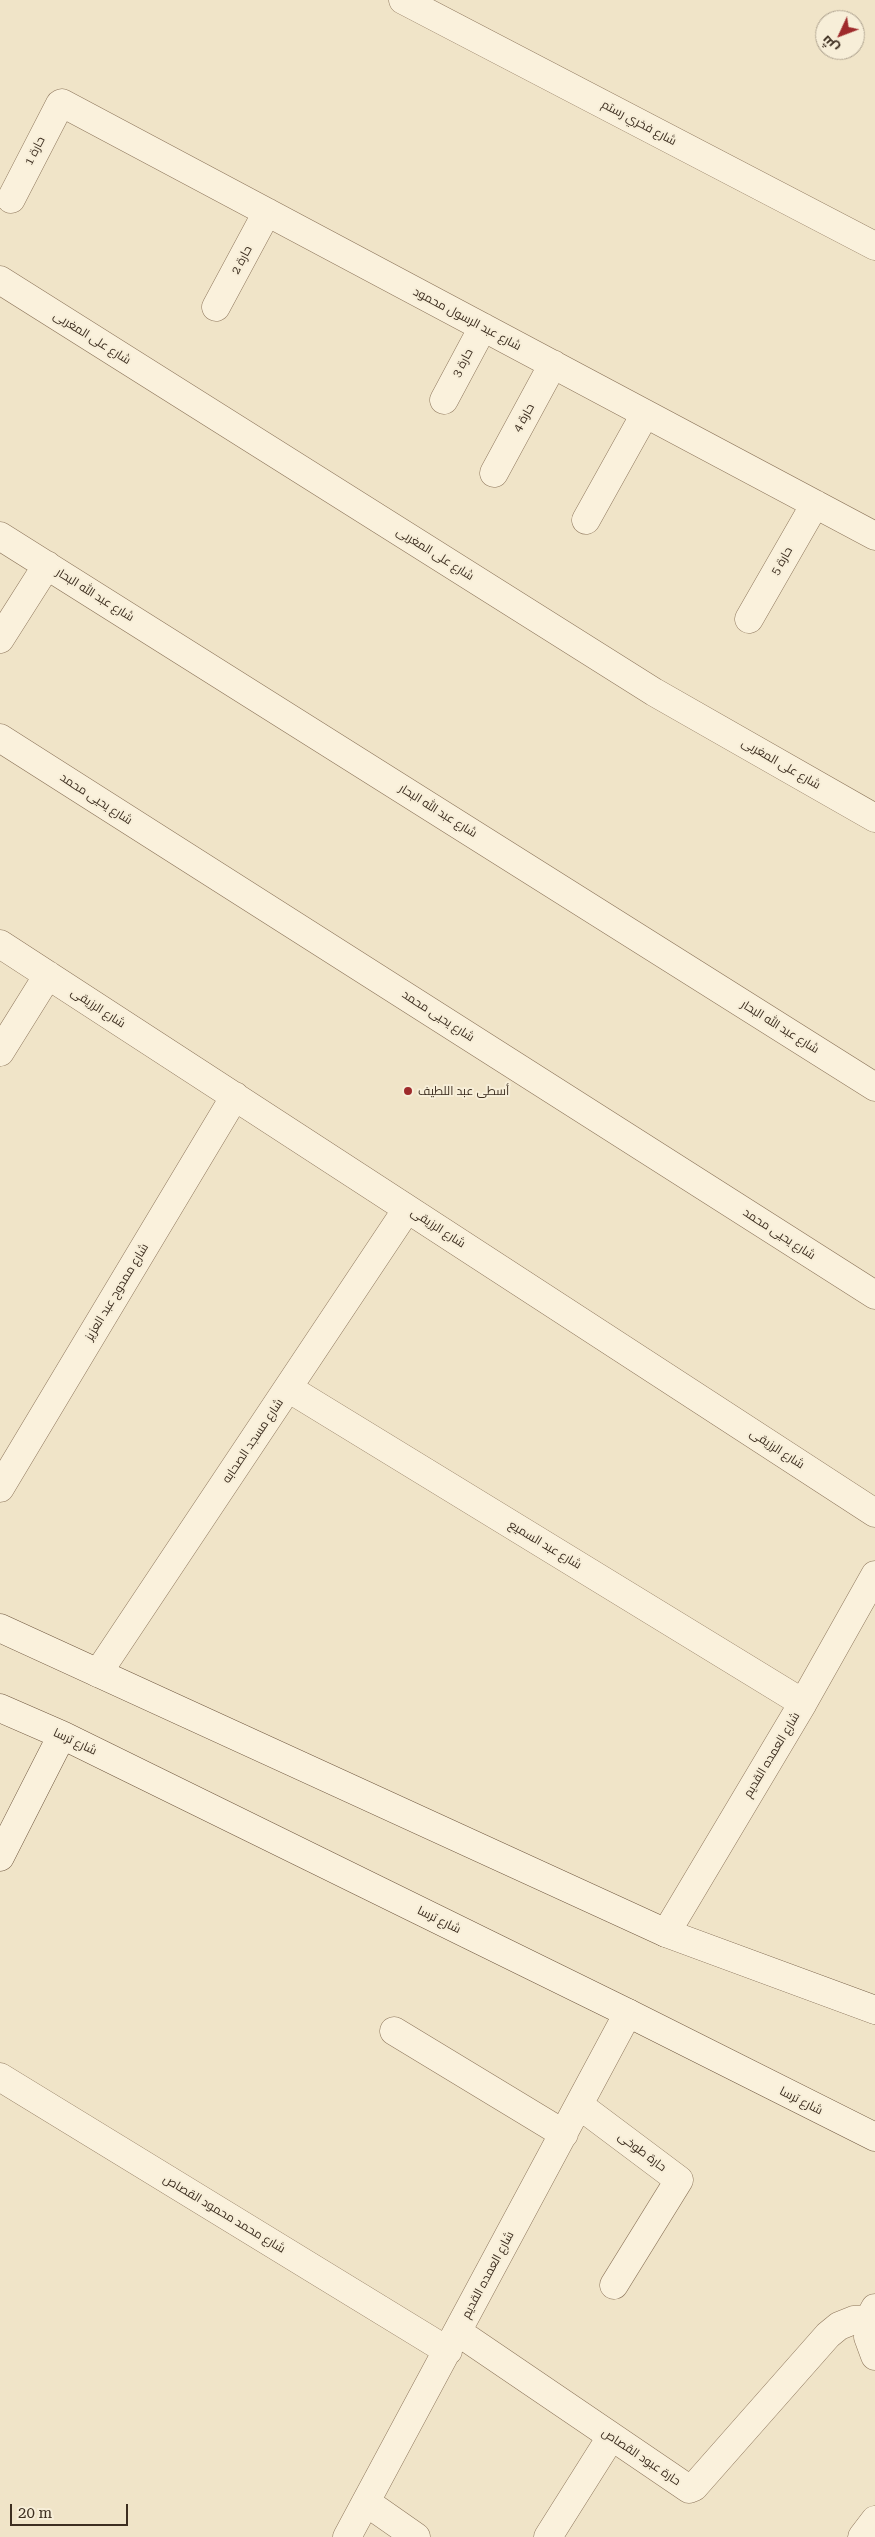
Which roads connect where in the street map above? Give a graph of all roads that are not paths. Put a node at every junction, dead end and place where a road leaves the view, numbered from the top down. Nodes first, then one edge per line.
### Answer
1 (403, 0) edge
2 (60, 104) joint
3 (11, 199) dead end
4 (267, 212) junction
5 (875, 246) edge
6 (0, 280) edge
7 (216, 307) dead end
8 (483, 327) junction
9 (553, 364) junction
10 (444, 400) dead end
11 (645, 414) junction
12 (494, 473) dead end
13 (814, 504) junction
14 (586, 520) dead end
15 (0, 536) edge
16 (875, 536) edge
17 (47, 565) junction
18 (749, 619) dead end
19 (0, 639) edge
20 (0, 738) edge
21 (875, 818) edge
22 (0, 944) edge
23 (48, 975) junction
24 (0, 1052) edge
25 (875, 1087) edge
26 (235, 1096) junction
27 (407, 1208) junction
28 (875, 1295) edge
29 (288, 1388) junction
30 (0, 1488) edge
31 (875, 1513) edge
32 (875, 1575) edge
33 (0, 1628) edge
34 (98, 1673) junction
35 (803, 1703) junction
36 (0, 1708) edge
37 (62, 1736) junction
38 (0, 1857) edge
39 (666, 1933) junction
40 (875, 2009) edge
41 (628, 2013) junction
42 (394, 2031) dead end
43 (0, 2077) edge
44 (579, 2105) junction
45 (564, 2134) junction
46 (875, 2137) edge
47 (614, 2285) dead end
48 (872, 2314) edge
49 (453, 2341) junction
50 (875, 2356) edge
51 (611, 2437) junction
52 (366, 2502) junction
53 (875, 2520) edge
54 (347, 2537) edge
55 (416, 2537) edge
56 (548, 2537) edge
57 (862, 2537) edge

1 - 5 street, شارع فخري رستم
2 - 3 street, حارة 1
2 - 4 street, شارع عبد الرسول محمود
4 - 7 street, حارة 2
4 - 8 street, شارع عبد الرسول محمود
6 - 21 street, شارع على المغربى
8 - 9 street, شارع عبد الرسول محمود
8 - 10 street, حارة 3
9 - 11 street, شارع عبد الرسول محمود
9 - 12 street, حارة 4
11 - 13 street, شارع عبد الرسول محمود
11 - 14 street
13 - 16 street, شارع عبد الرسول محمود
13 - 18 street, حارة 5
15 - 17 street, شارع عبد الله البحار
17 - 19 street
17 - 25 street, شارع عبد الله البحار
20 - 28 street, شارع يحيى محمد
22 - 23 street, شارع الرزيقى
23 - 24 street
23 - 26 street, شارع الرزيقى
26 - 27 street, شارع الرزيقى
26 - 30 street, شارع ممدوح عبد العزيز
27 - 29 street, شارع مسجد الصحابه
27 - 31 street, شارع الرزيقى
29 - 34 street, شارع مسجد الصحابه
29 - 35 street, شارع عبد السميع
32 - 35 street, شارع العمده القديم
33 - 34 street
34 - 39 street
35 - 39 street, شارع العمده القديم
36 - 37 street, شارع ترسا
37 - 38 street
37 - 41 street, شارع ترسا
39 - 40 street
41 - 44 street, شارع العمده القديم
41 - 46 street, شارع ترسا
42 - 45 street
43 - 49 street, شارع محمد محمود القصاص
44 - 45 street, شارع العمده القديم
44 - 47 street, حارة طوخى
45 - 49 street, شارع العمده القديم
48 - 50 street
48 - 51 street, حارة عبود القصاص
49 - 51 street, حارة عبود القصاص
49 - 52 street, شارع العمده القديم
51 - 56 street
52 - 54 street, شارع العمده القديم
52 - 55 street
53 - 57 street

